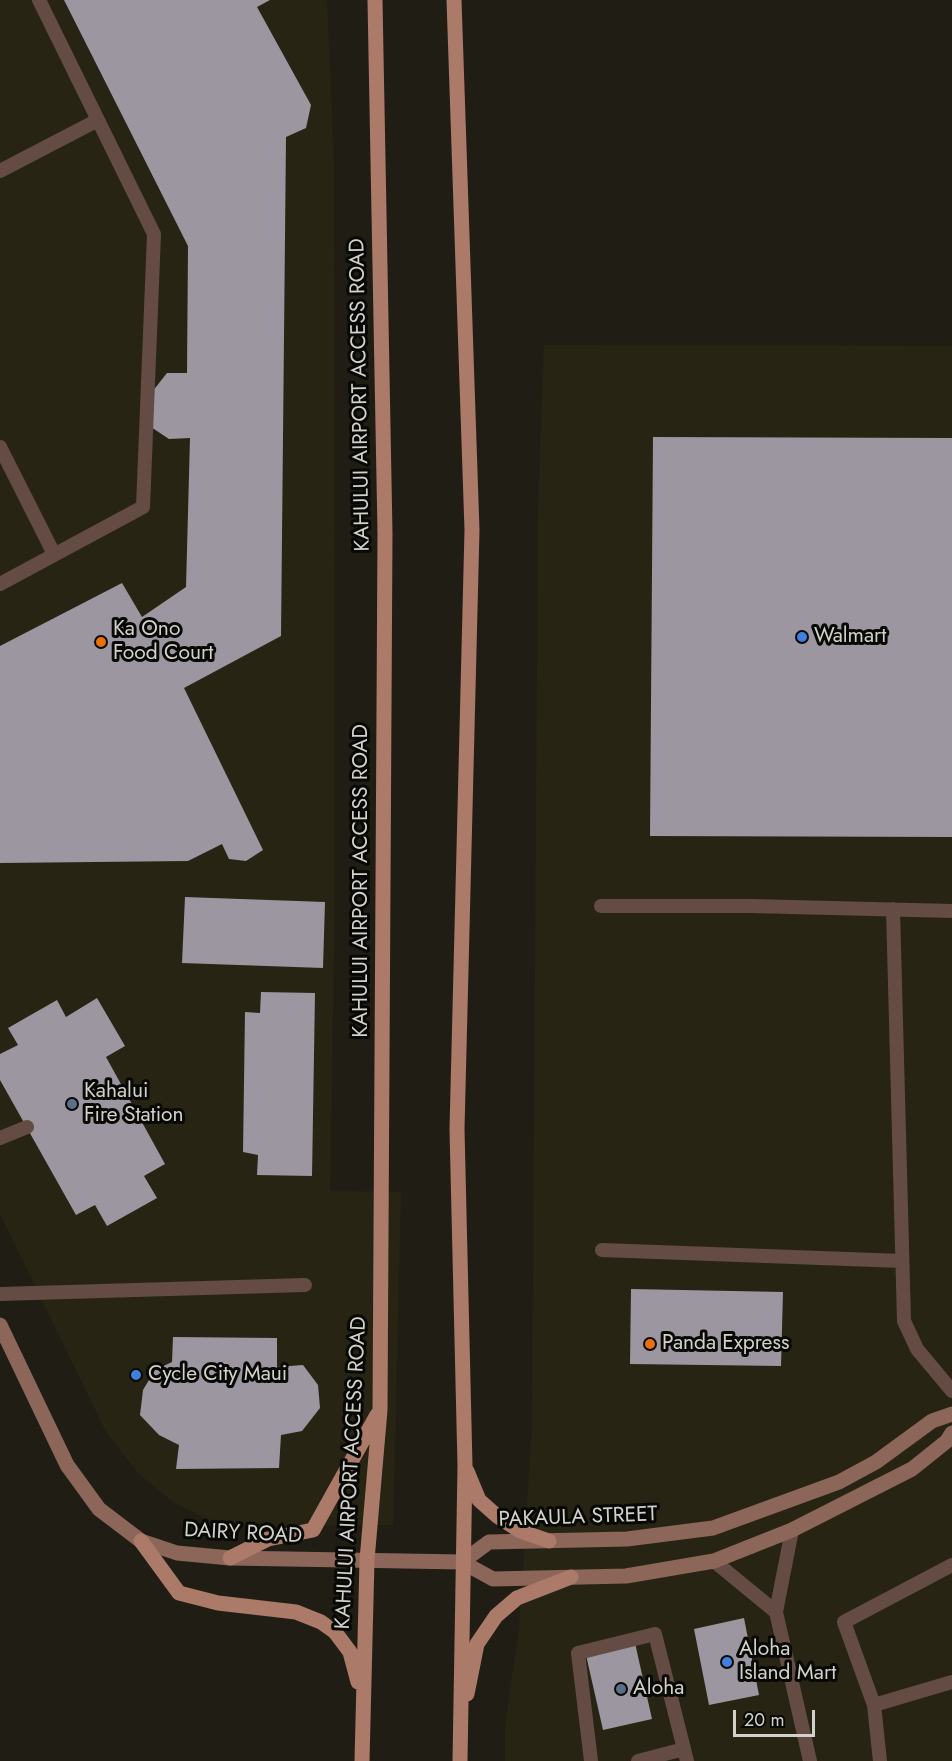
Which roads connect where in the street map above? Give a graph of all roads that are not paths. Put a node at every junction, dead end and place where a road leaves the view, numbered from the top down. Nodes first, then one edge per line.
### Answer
1 (39, 0) edge
2 (375, 0) edge
3 (454, 0) edge
4 (98, 120) junction
5 (0, 171) edge
6 (0, 447) edge
7 (54, 554) junction
8 (0, 584) edge
9 (601, 906) dead end
10 (893, 909) junction
11 (952, 911) edge
12 (27, 1127) dead end
13 (0, 1138) edge
14 (602, 1250) dead end
15 (902, 1261) junction
16 (305, 1285) dead end
17 (0, 1294) edge
18 (0, 1325) edge
19 (952, 1391) edge
20 (380, 1410) junction
21 (952, 1414) edge
22 (952, 1433) edge
23 (465, 1466) junction
24 (792, 1530) junction
25 (141, 1540) junction
26 (549, 1541) junction
27 (230, 1558) junction
28 (367, 1560) junction
29 (714, 1561) junction
30 (462, 1562) junction
31 (952, 1565) edge
32 (571, 1577) junction
33 (776, 1612) junction
34 (952, 1682) edge
35 (874, 1705) junction
36 (460, 1726) junction
37 (362, 1736) junction
38 (686, 1755) edge
39 (362, 1761) edge
40 (460, 1761) edge
41 (591, 1761) edge
42 (638, 1761) edge
43 (810, 1761) edge
44 (880, 1761) edge

1 - 4 lane
2 - 20 main road, KAHULUI AIRPORT ACCESS ROAD
3 - 23 main road
4 - 5 lane
4 - 7 lane
6 - 7 lane
7 - 8 lane
9 - 10 lane
10 - 11 lane
10 - 15 lane
12 - 13 lane
14 - 15 lane
15 - 19 lane
16 - 17 lane
18 - 25 street, DAIRY ROAD
20 - 27 main road
20 - 28 main road, KAHULUI AIRPORT ACCESS ROAD
21 - 26 street, PAKAULA STREET
22 - 24 street
23 - 26 main road
23 - 30 main road
24 - 29 street
24 - 33 lane
25 - 27 street, DAIRY ROAD
25 - 37 main road
26 - 30 street, PAKAULA STREET
27 - 28 street, DAIRY ROAD
28 - 30 street, DAIRY ROAD
28 - 37 main road, KAHULUI AIRPORT ACCESS ROAD
29 - 32 street
29 - 33 lane
30 - 32 street
30 - 36 main road
31 - 35 lane
32 - 36 main road
33 - 43 lane
34 - 35 lane
35 - 44 lane
36 - 40 main road
37 - 39 main road, KAHULUI AIRPORT ACCESS ROAD
38 - 41 lane
38 - 42 lane

